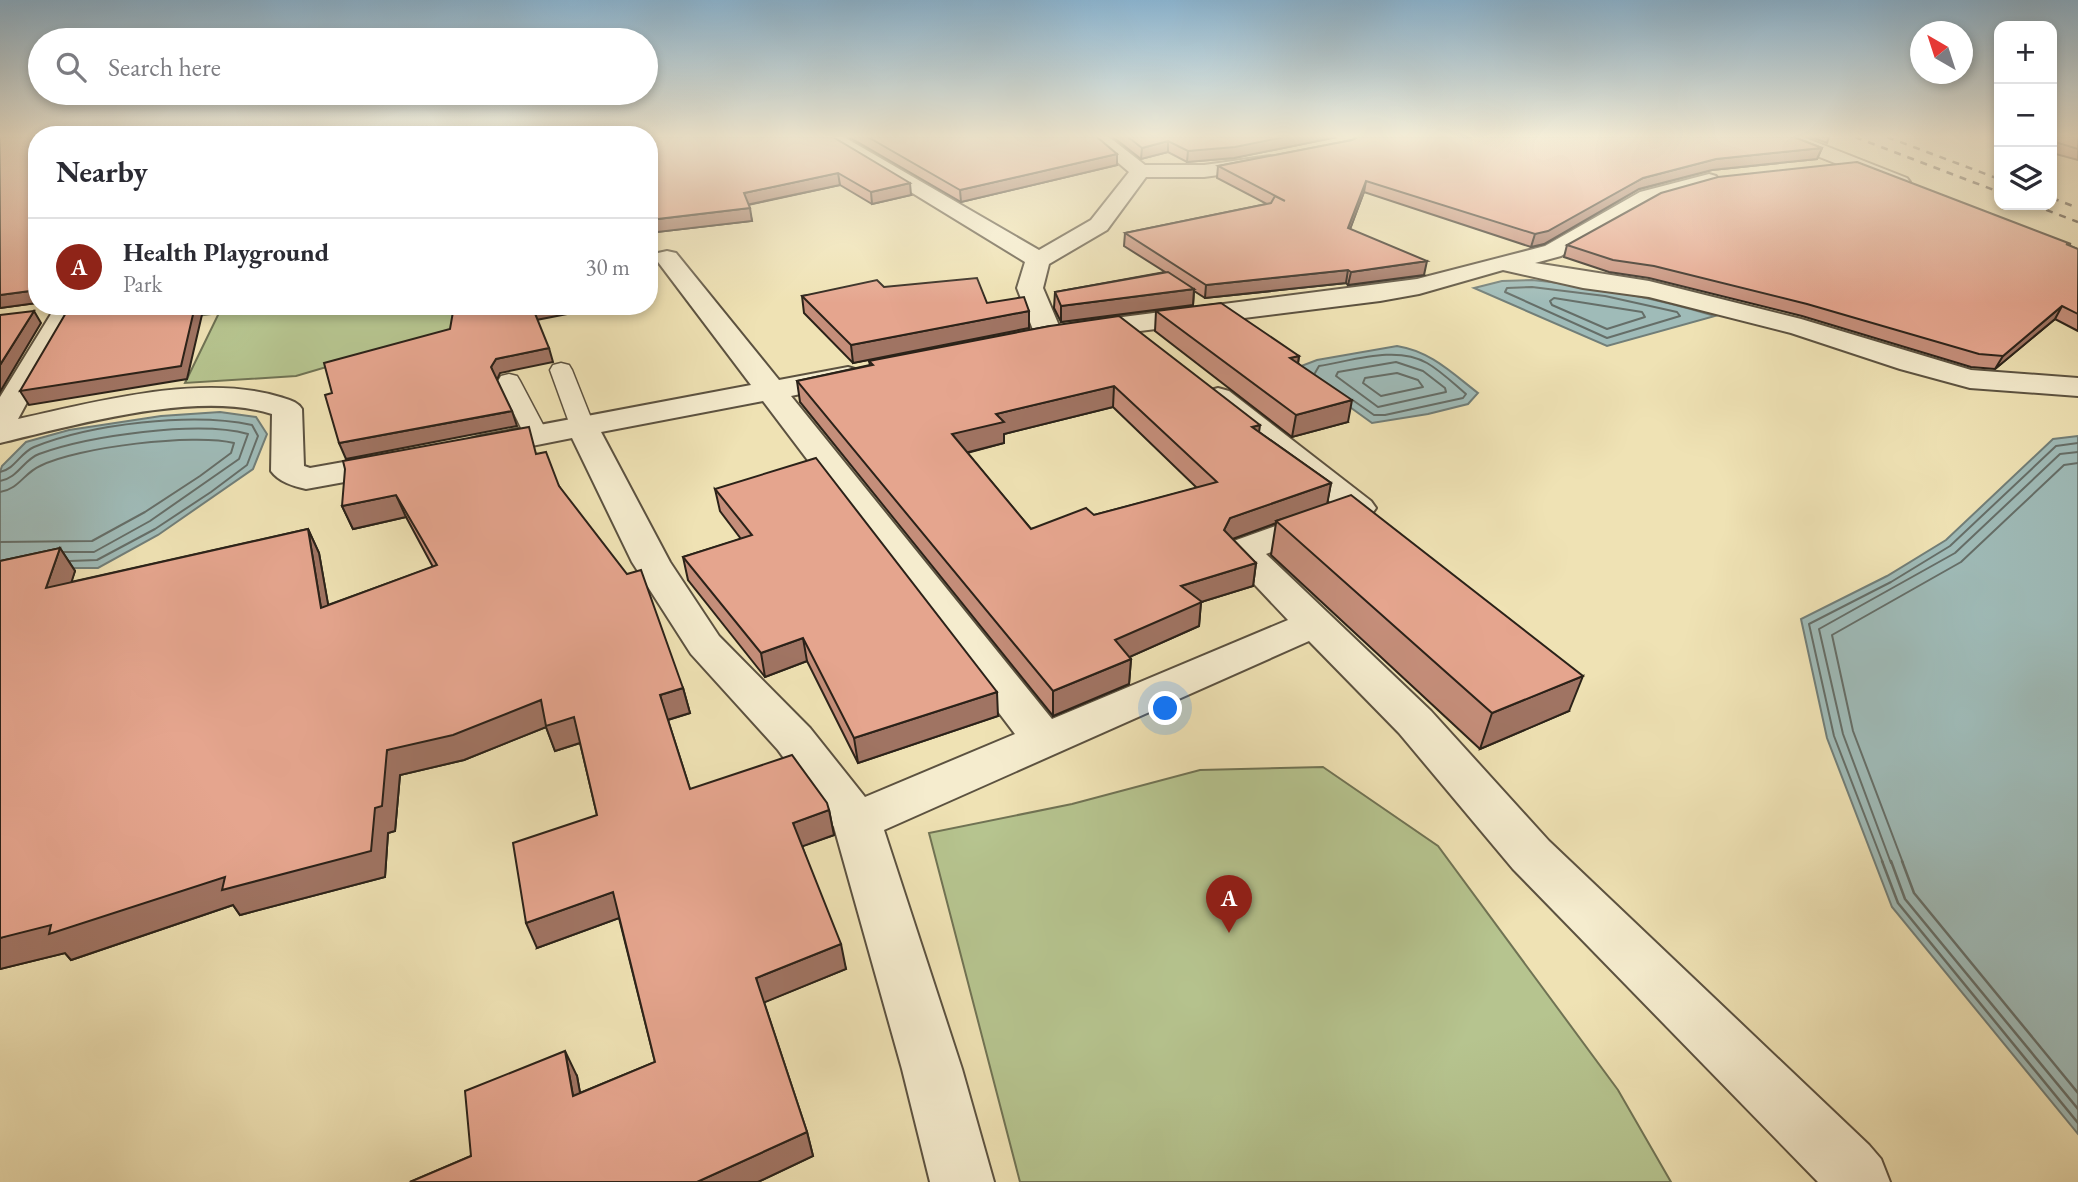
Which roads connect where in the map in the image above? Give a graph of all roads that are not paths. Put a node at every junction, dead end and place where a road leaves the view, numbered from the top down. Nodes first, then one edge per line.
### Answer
1 (926, 192) edge
2 (1124, 192) edge
3 (1668, 192) edge
4 (667, 258) dead end
5 (1038, 260) junction
6 (1502, 263) junction
7 (64, 315) edge
8 (1125, 324) junction
9 (561, 370) dead end
10 (877, 370) edge
11 (509, 381) dead end
12 (2078, 387) edge
13 (769, 391) junction
14 (0, 424) edge
15 (583, 428) junction
16 (0, 433) edge
17 (537, 436) junction
18 (1316, 623) junction
19 (1044, 740) junction
20 (857, 821) junction
21 (962, 1182) edge
22 (1858, 1182) edge

1 - 5 street
2 - 5 street
3 - 6 street
4 - 13 street
5 - 8 street
6 - 8 street
6 - 12 street
7 - 14 street
8 - 18 street
9 - 15 lane
10 - 13 street
11 - 17 lane
13 - 15 street
13 - 19 street
15 - 17 street
15 - 20 street
16 - 17 street
18 - 19 street
18 - 22 street
19 - 20 street
20 - 21 street

